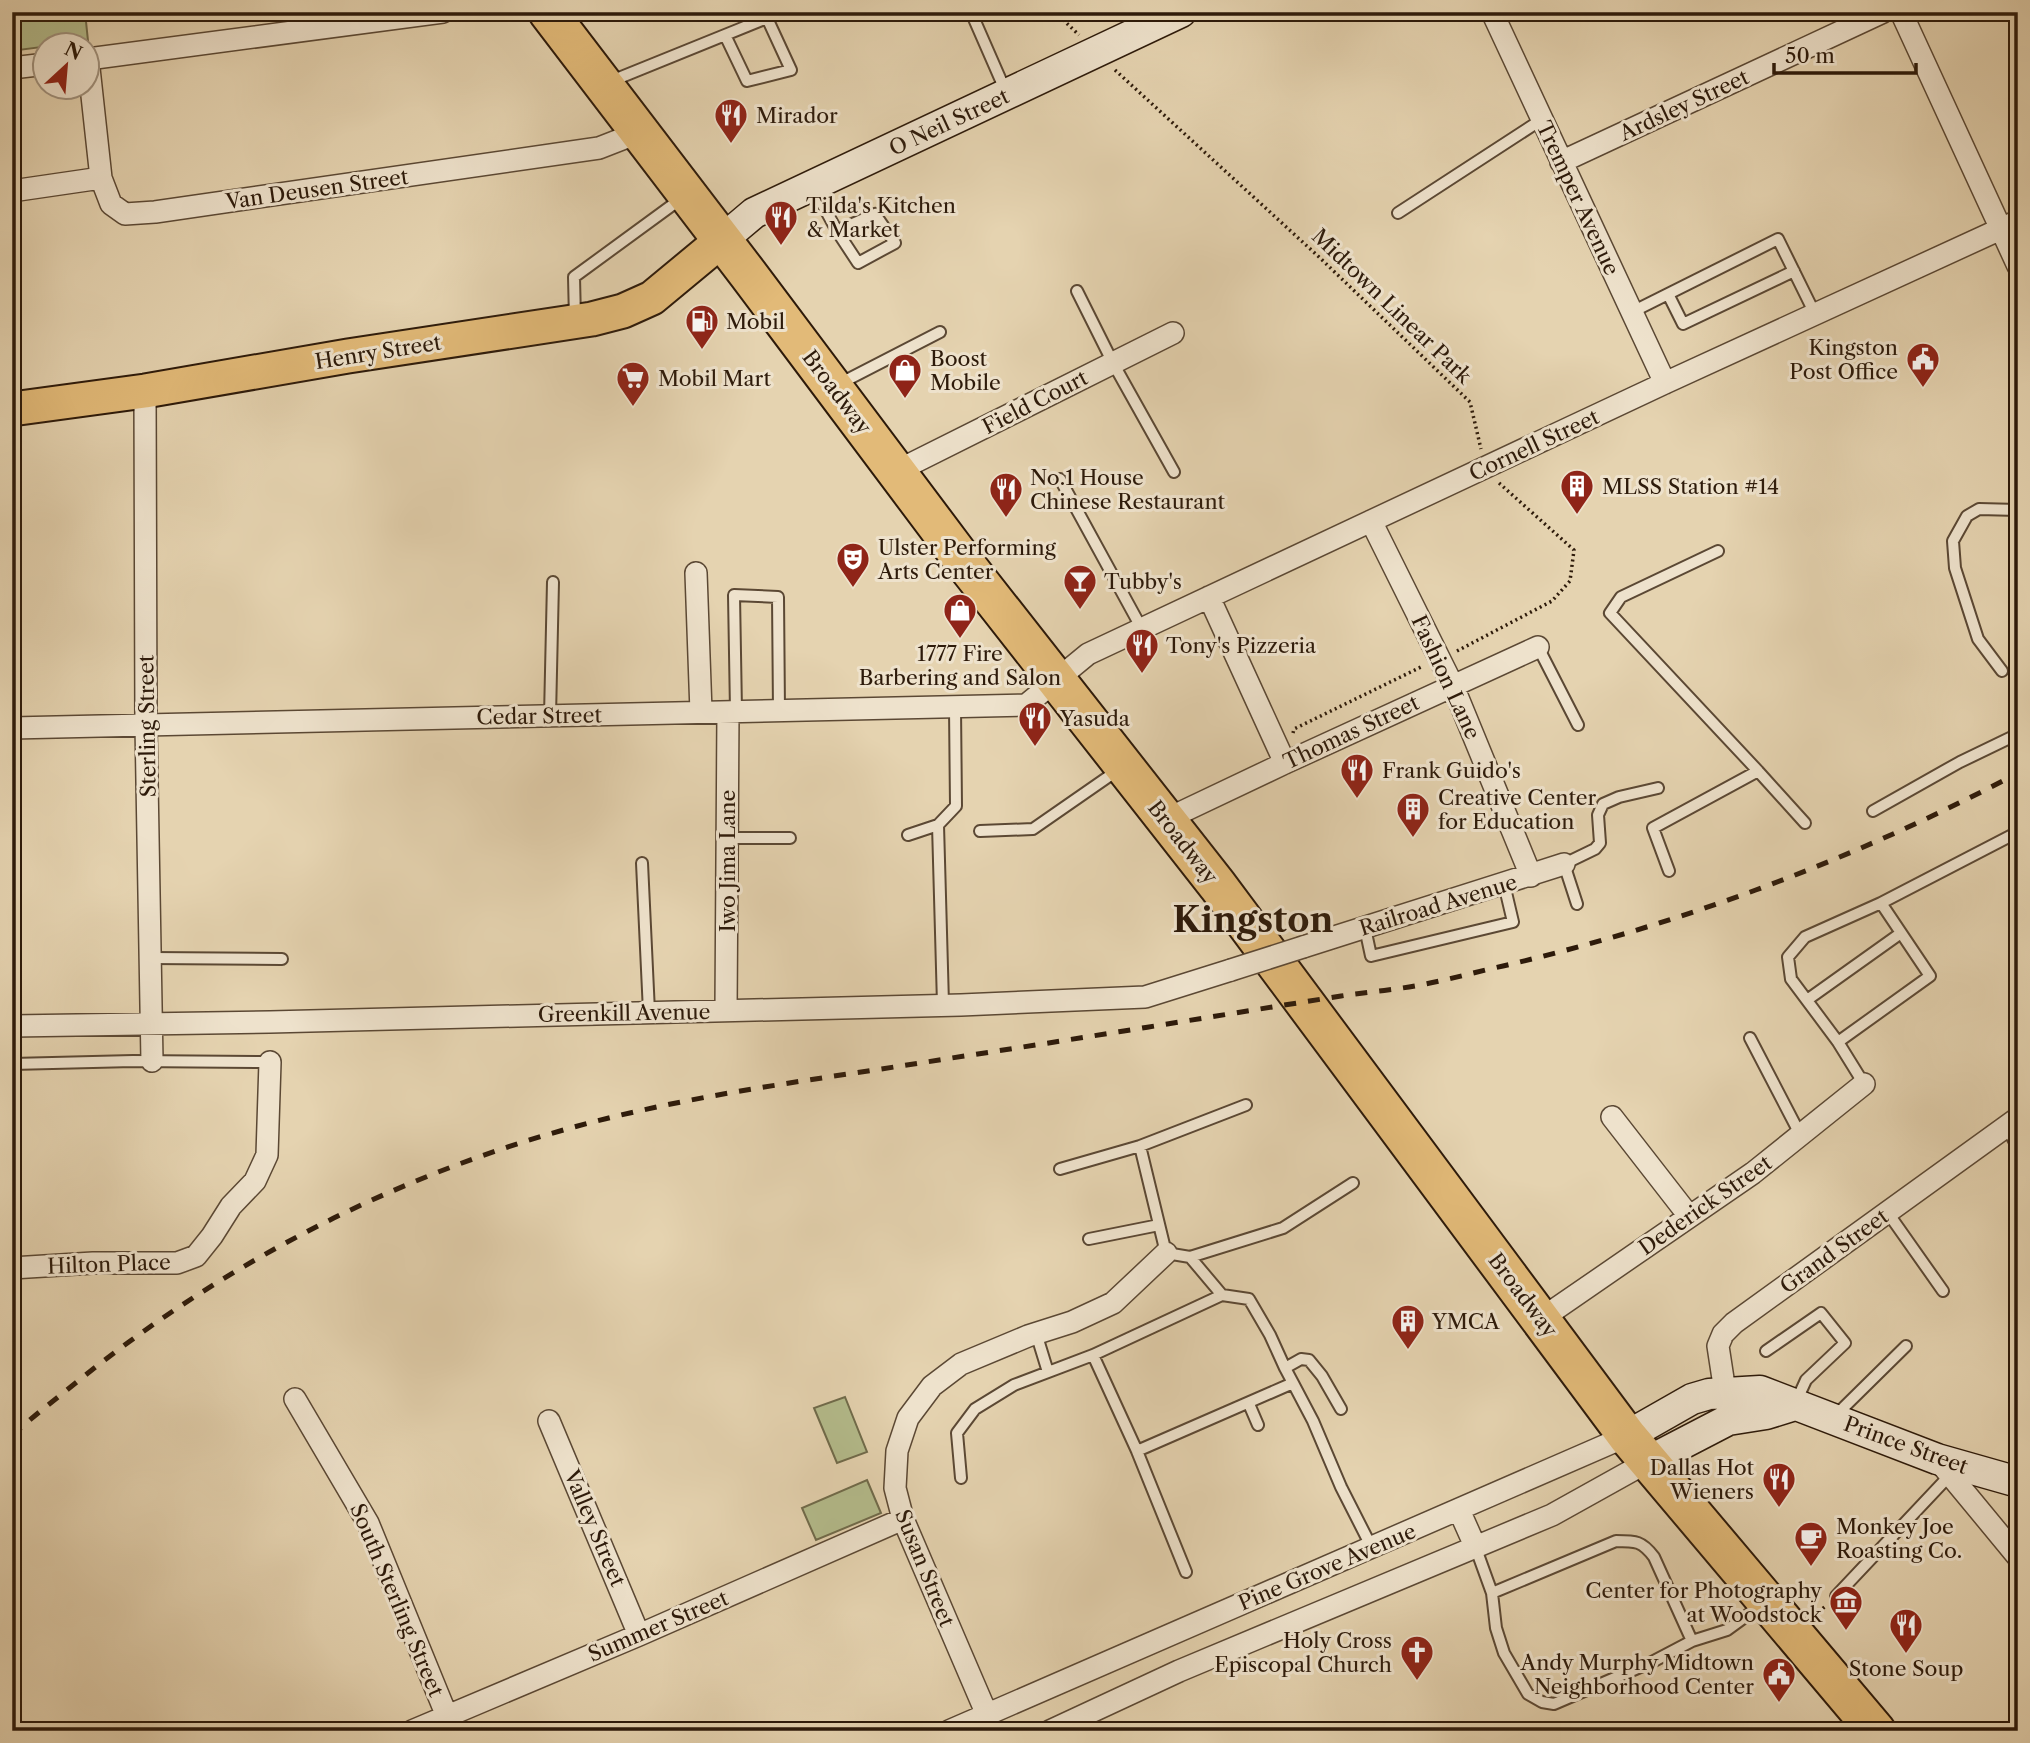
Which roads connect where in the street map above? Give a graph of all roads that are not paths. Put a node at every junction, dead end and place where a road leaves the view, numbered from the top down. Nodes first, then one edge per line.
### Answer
1 (443, 12) edge
2 (548, 12) edge
3 (971, 12) edge
4 (1181, 12) edge
5 (1492, 12) edge
6 (1883, 12) edge
7 (1901, 12) edge
8 (725, 35) junction
9 (102, 57) edge
10 (32, 66) edge
11 (12, 68) edge
12 (604, 85) junction
13 (1007, 94) junction
14 (93, 102) edge
15 (1541, 120) junction
16 (640, 132) junction
17 (1561, 162) junction
18 (101, 178) junction
19 (813, 187) junction
20 (12, 191) edge
21 (687, 194) junction
22 (1398, 213) dead end
23 (2009, 225) edge
24 (837, 230) junction
25 (722, 240) junction
26 (2018, 266) edge
27 (1794, 271) junction
28 (1077, 291) dead end
29 (1668, 294) junction
30 (1632, 312) junction
31 (1815, 314) junction
32 (576, 322) junction
33 (940, 332) dead end
34 (1173, 333) dead end
35 (1113, 363) junction
36 (1665, 383) junction
37 (833, 387) junction
38 (145, 391) junction
39 (12, 409) edge
40 (897, 471) junction
41 (1174, 472) dead end
42 (1060, 479) dead end
43 (2018, 510) edge
44 (1371, 521) junction
45 (1718, 551) dead end
46 (695, 573) dead end
47 (553, 582) dead end
48 (1209, 597) junction
49 (1142, 629) junction
50 (1538, 647) joint
51 (2002, 671) dead end
52 (1056, 680) junction
53 (1454, 686) junction
54 (955, 708) junction
55 (779, 711) junction
56 (701, 712) junction
57 (732, 712) junction
58 (550, 716) junction
59 (146, 725) junction
60 (1578, 725) dead end
61 (12, 728) edge
62 (2018, 734) edge
63 (1285, 762) junction
64 (1123, 766) junction
65 (1758, 771) junction
66 (1658, 789) dead end
67 (1873, 811) dead end
68 (1166, 820) junction
69 (1805, 823) dead end
70 (937, 825) junction
71 (980, 831) dead end
72 (2018, 832) edge
73 (908, 835) dead end
74 (727, 838) junction
75 (790, 838) dead end
76 (642, 863) dead end
77 (1564, 864) junction
78 (1670, 871) dead end
79 (1531, 876) junction
80 (1504, 884) junction
81 (1881, 903) junction
82 (1577, 904) dead end
83 (1365, 928) junction
84 (1901, 933) junction
85 (150, 958) junction
86 (282, 959) dead end
87 (1231, 970) joint
88 (1807, 1000) junction
89 (943, 1004) junction
90 (726, 1010) junction
91 (649, 1012) junction
92 (152, 1023) junction
93 (12, 1026) edge
94 (1750, 1038) dead end
95 (1838, 1042) junction
96 (152, 1061) junction
97 (270, 1062) joint
98 (12, 1064) edge
99 (1864, 1084) joint
100 (1246, 1105) dead end
101 (1612, 1117) dead end
102 (2012, 1122) edge
103 (1801, 1136) junction
104 (1140, 1146) junction
105 (2018, 1147) edge
106 (1060, 1168) dead end
107 (1353, 1183) dead end
108 (1888, 1213) junction
109 (1689, 1216) junction
110 (1160, 1225) junction
111 (1089, 1239) dead end
112 (1167, 1253) junction
113 (1190, 1257) junction
114 (12, 1268) edge
115 (1943, 1291) dead end
116 (1222, 1295) junction
117 (1541, 1319) junction
118 (1036, 1334) junction
119 (1906, 1346) dead end
120 (1766, 1352) dead end
121 (1094, 1355) junction
122 (1284, 1368) junction
123 (1048, 1372) junction
124 (1293, 1383) junction
125 (295, 1399) dead end
126 (1249, 1404) junction
127 (1795, 1405) junction
128 (1727, 1406) junction
129 (1341, 1409) dead end
130 (1833, 1418) junction
131 (549, 1421) dead end
132 (1258, 1425) dead end
133 (1638, 1448) junction
134 (1137, 1451) junction
135 (1944, 1467) junction
136 (961, 1478) dead end
137 (2018, 1482) edge
138 (1459, 1510) junction
139 (903, 1519) junction
140 (1475, 1546) junction
141 (1368, 1550) junction
142 (2018, 1557) edge
143 (1186, 1572) dead end
144 (1379, 1586) junction
145 (1492, 1593) junction
146 (1836, 1596) dead end
147 (1766, 1601) junction
148 (639, 1635) junction
149 (1160, 1638) junction
150 (1692, 1641) junction
151 (1179, 1671) junction
152 (990, 1723) edge
153 (450, 1724) edge
154 (412, 1731) edge
155 (949, 1731) edge
156 (1050, 1731) edge
157 (1876, 1731) edge

1 - 9 street
2 - 12 highway, Broadway
3 - 13 lane
4 - 13 street, O Neil Street
5 - 15 street, Tremper Avenue
6 - 17 street, Ardsley Street
7 - 23 street
8 - 8 lane
8 - 12 lane
10 - 11 street
12 - 16 highway, Broadway
13 - 19 street, O Neil Street
14 - 18 street
15 - 17 street, Tremper Avenue
15 - 22 lane
16 - 18 street, Van Deusen Street
16 - 21 highway, Broadway
17 - 30 street, Tremper Avenue
18 - 20 street
19 - 24 lane
19 - 25 street, O Neil Street
21 - 25 highway, Broadway
21 - 32 lane
23 - 26 street
23 - 31 street, Cornell Street
24 - 24 lane
25 - 32 main road, Henry Street
25 - 37 highway, Broadway
27 - 29 lane
27 - 29 lane
27 - 31 lane
28 - 35 lane
29 - 30 lane
30 - 36 street, Tremper Avenue
31 - 36 street, Cornell Street
32 - 38 main road, Henry Street
33 - 37 lane
34 - 35 street, Field Court
35 - 40 street, Field Court
35 - 41 lane
36 - 44 street, Cornell Street
37 - 40 highway, Broadway
38 - 39 main road, Henry Street
38 - 59 street, Sterling Street
40 - 52 highway, Broadway
42 - 49 lane
43 - 51 lane
44 - 48 street, Cornell Street
44 - 53 street, Fashion Lane
45 - 65 lane
46 - 56 street
47 - 58 lane
48 - 49 street, Cornell Street
48 - 63 street
49 - 52 street, Cornell Street
50 - 53 street, Thomas Street
50 - 60 lane
52 - 54 street, Cedar Street
52 - 64 highway, Broadway
53 - 63 street, Thomas Street
53 - 79 street, Fashion Lane
54 - 55 street, Cedar Street
54 - 70 lane
55 - 57 street, Cedar Street
55 - 57 lane
56 - 57 street, Cedar Street
56 - 58 street, Cedar Street
57 - 74 street, Iwo Jima Lane
58 - 59 street, Cedar Street
59 - 61 street, Cedar Street
59 - 85 street, Sterling Street
62 - 67 lane
63 - 68 street, Thomas Street
64 - 68 highway, Broadway
64 - 71 lane
65 - 69 lane
65 - 78 lane
66 - 77 lane
68 - 117 highway, Broadway
70 - 73 lane
70 - 89 lane
72 - 81 lane
74 - 75 lane
74 - 90 street, Iwo Jima Lane
76 - 91 lane
77 - 79 street, Railroad Avenue
77 - 82 lane
79 - 80 street, Railroad Avenue
80 - 83 street, Railroad Avenue
80 - 83 lane
81 - 84 lane
81 - 88 lane
83 - 87 street, Railroad Avenue, bridge
84 - 88 lane
84 - 95 lane
85 - 86 lane
85 - 92 street, Sterling Street
87 - 89 street, Greenkill Avenue
88 - 95 lane
89 - 90 street, Greenkill Avenue
90 - 91 street, Greenkill Avenue
91 - 92 street, Greenkill Avenue
92 - 93 street, Greenkill Avenue
92 - 96 street, Sterling Street
94 - 103 lane
95 - 99 lane
96 - 97 lane
96 - 98 lane
97 - 114 street, Hilton Place
99 - 103 street, Dederick Street
100 - 104 lane
101 - 109 street
102 - 105 lane
102 - 108 street, Grand Street
103 - 109 street, Dederick Street
104 - 106 lane
104 - 110 lane
107 - 113 lane
108 - 115 lane
108 - 128 street, Grand Street
109 - 117 street, Dederick Street
110 - 111 lane
110 - 112 lane
112 - 113 lane
112 - 118 street, Susan Street
113 - 116 lane
116 - 121 lane
116 - 122 lane
117 - 133 highway, Broadway
118 - 123 lane
118 - 139 street, Susan Street
119 - 130 lane
120 - 127 lane
121 - 123 lane
121 - 134 lane
122 - 124 lane
122 - 129 lane
123 - 136 lane
124 - 126 lane
124 - 141 lane
125 - 153 street, South Sterling Street
126 - 132 lane
126 - 134 lane
127 - 128 street, Prince Street
127 - 130 street, Prince Street
128 - 133 street, Prince Street
130 - 135 street, Prince Street
131 - 148 street, Valley Street
133 - 138 street, Pine Grove Avenue
133 - 140 street, Pine Grove Avenue
133 - 147 highway, Broadway
134 - 143 lane
135 - 137 street, Prince Street
135 - 142 street
135 - 146 lane
138 - 140 street
138 - 141 street, Pine Grove Avenue
139 - 148 street, Summer Street
139 - 152 street, Susan Street
140 - 144 street, Pine Grove Avenue
140 - 145 lane
141 - 144 street
141 - 149 street, Pine Grove Avenue
144 - 151 street, Pine Grove Avenue
145 - 150 lane
145 - 150 lane
147 - 150 lane
147 - 157 highway, Broadway
148 - 153 street, Summer Street
149 - 151 street
149 - 152 street, Pine Grove Avenue
151 - 156 street, Pine Grove Avenue
152 - 155 street, Pine Grove Avenue
153 - 154 street, Summer Street

